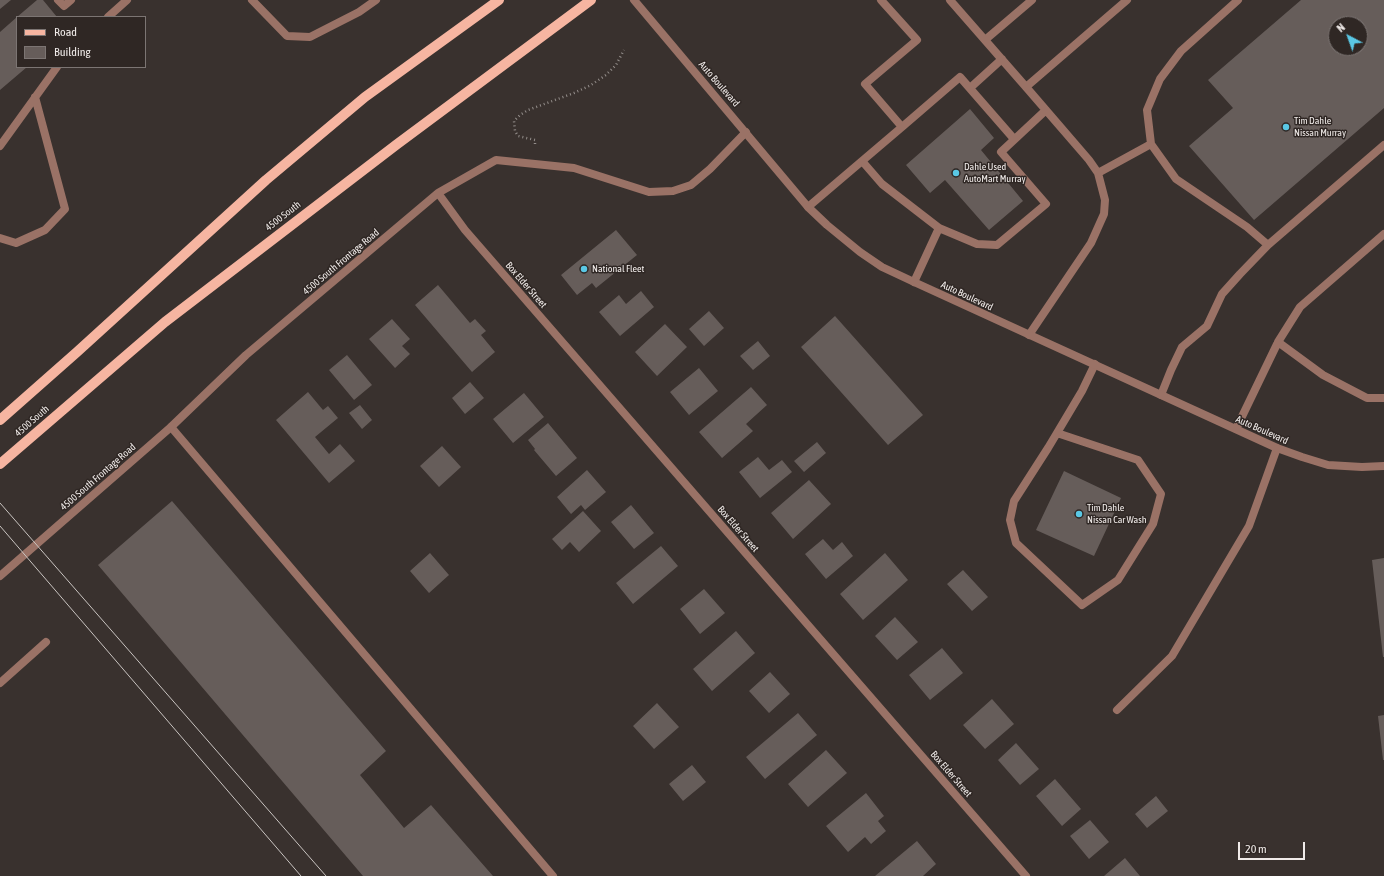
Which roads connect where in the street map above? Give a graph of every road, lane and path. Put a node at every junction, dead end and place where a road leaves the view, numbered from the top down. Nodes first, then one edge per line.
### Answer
1 (58, 0) edge
2 (71, 0) edge
3 (127, 0) edge
4 (252, 0) edge
5 (376, 0) edge
6 (499, 0) edge
7 (591, 0) edge
8 (634, 0) edge
9 (881, 0) edge
10 (951, 0) edge
11 (1032, 0) edge
12 (1127, 0) edge
13 (1238, 0) edge
14 (109, 16) edge
15 (985, 40) junction
16 (624, 50) dead end
17 (1002, 60) junction
18 (56, 68) edge
19 (1026, 87) junction
20 (970, 88) junction
21 (35, 97) junction
22 (1046, 110) junction
23 (902, 127) junction
24 (746, 132) junction
25 (1014, 139) junction
26 (535, 144) dead end
27 (1151, 144) junction
28 (1384, 145) edge
29 (0, 146) edge
30 (862, 161) junction
31 (1098, 173) junction
32 (438, 193) junction
33 (808, 207) junction
34 (939, 228) junction
35 (1384, 234) edge
36 (0, 238) edge
37 (1268, 245) junction
38 (914, 282) junction
39 (1028, 335) junction
40 (1278, 342) junction
41 (1094, 364) junction
42 (1161, 395) junction
43 (1384, 398) edge
44 (0, 420) edge
45 (171, 427) junction
46 (1236, 429) junction
47 (1057, 433) junction
48 (1277, 448) junction
49 (0, 464) edge
50 (1384, 466) edge
51 (0, 576) edge
52 (46, 642) dead end
53 (0, 683) edge
54 (1117, 710) dead end
55 (553, 876) edge
56 (1026, 876) edge

1 - 2 street
3 - 14 street
4 - 5 street
6 - 44 main road
7 - 49 main road, 4500 South
8 - 24 street, Auto Boulevard
9 - 23 street
10 - 15 street
11 - 15 street
12 - 19 street
13 - 27 street
15 - 17 street
16 - 26 path
17 - 19 street
17 - 20 street
18 - 21 street
19 - 22 street
20 - 23 street
20 - 25 street
21 - 29 street
21 - 36 street
22 - 25 street
22 - 31 street
23 - 30 street
24 - 32 street, 4500 South Frontage Road
24 - 33 street, Auto Boulevard
25 - 34 street
27 - 31 street
27 - 37 street
28 - 37 street
30 - 33 street
30 - 34 street
31 - 39 street
32 - 45 street, 4500 South Frontage Road
32 - 56 street, Box Elder Street
33 - 38 street, Auto Boulevard
34 - 38 street
35 - 40 street
37 - 42 street
38 - 39 street, Auto Boulevard
39 - 41 street, Auto Boulevard
40 - 43 street
40 - 46 street
41 - 42 street, Auto Boulevard
41 - 47 street
42 - 46 street, Auto Boulevard
45 - 51 street, 4500 South Frontage Road
45 - 55 street
46 - 48 street, Auto Boulevard
47 - 47 street
48 - 50 street, Auto Boulevard
48 - 54 street
52 - 53 street

